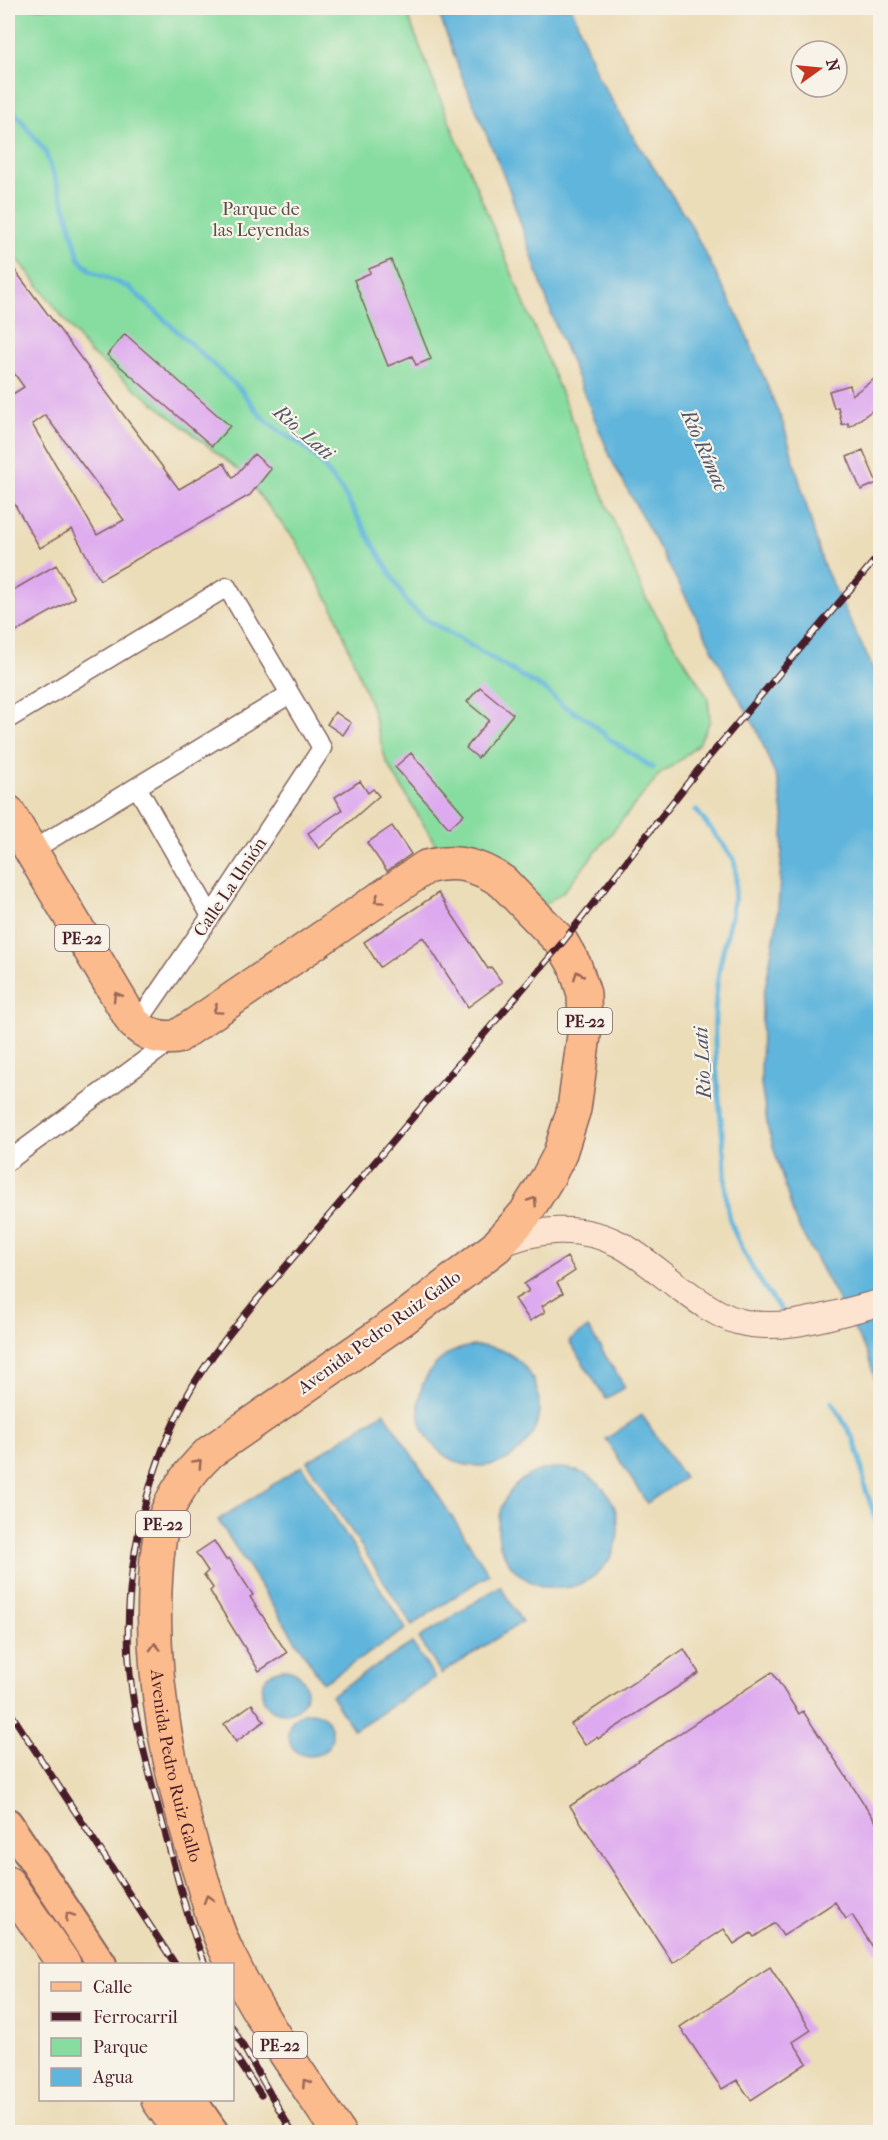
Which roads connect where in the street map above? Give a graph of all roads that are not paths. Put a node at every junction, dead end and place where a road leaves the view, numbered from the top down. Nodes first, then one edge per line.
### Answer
1 (290, 694) junction
2 (8, 719) edge
3 (137, 787) junction
4 (8, 812) edge
5 (31, 851) junction
6 (211, 916) junction
7 (136, 1025) junction
8 (177, 1037) junction
9 (8, 1161) edge
10 (496, 1247) junction
11 (880, 1303) edge
12 (8, 1823) edge
13 (8, 1883) edge
14 (63, 1963) edge
15 (101, 1963) edge
16 (233, 1963) edge
17 (234, 1965) edge
18 (159, 2101) edge
19 (193, 2101) edge
20 (180, 2133) edge
21 (214, 2133) edge
22 (338, 2133) edge

1 - 2 street
1 - 3 street
1 - 6 street, Calle La Unión
3 - 5 street
3 - 6 street
4 - 5 highway, PE-22
7 -> 5 highway, PE-22
6 - 7 street, Calle La Unión
7 - 8 highway
8 - 9 street
10 -> 8 highway, Avenida Pedro Ruiz Gallo / PE-22
10 - 11 street
16 -> 10 highway, Avenida Pedro Ruiz Gallo / PE-22
15 -> 12 main road
13 - 14 highway
22 -> 17 highway, Avenida Pedro Ruiz Gallo / PE-22
18 - 20 highway
19 - 21 main road

